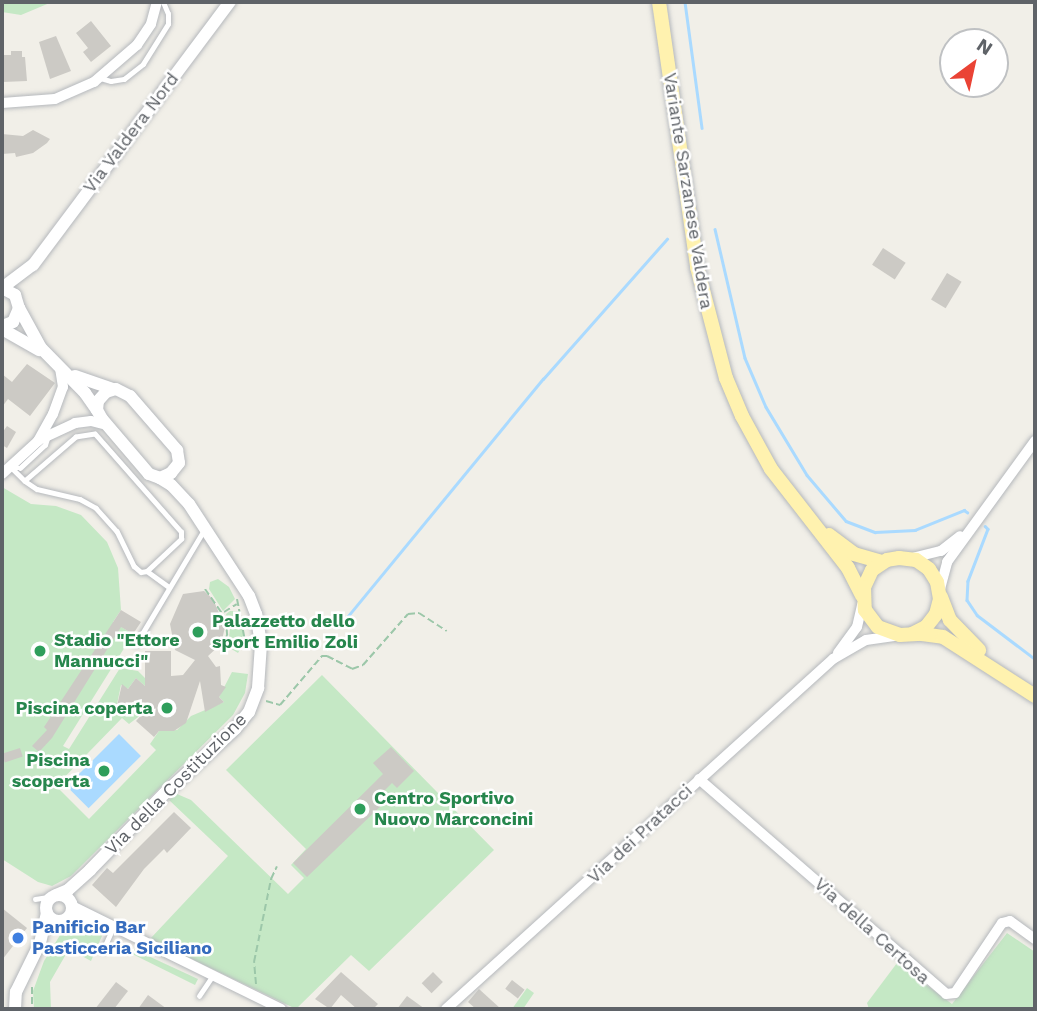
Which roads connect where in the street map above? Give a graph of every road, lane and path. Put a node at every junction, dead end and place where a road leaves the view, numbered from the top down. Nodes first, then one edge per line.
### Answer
1 (157, 2) edge
2 (163, 2) edge
3 (230, 2) edge
4 (659, 2) edge
5 (137, 45) junction
6 (150, 55) junction
7 (100, 78) junction
8 (2, 103) edge
9 (33, 265) junction
10 (2, 288) edge
11 (19, 304) junction
12 (2, 328) edge
13 (48, 356) junction
14 (62, 370) junction
15 (112, 389) junction
16 (97, 410) junction
17 (107, 425) junction
18 (43, 438) junction
19 (1035, 441) edge
20 (179, 463) junction
21 (12, 468) junction
22 (2, 474) edge
23 (160, 478) junction
24 (25, 481) junction
25 (189, 504) junction
26 (812, 521) junction
27 (971, 526) junction
28 (205, 528) junction
29 (910, 559) junction
30 (882, 562) junction
31 (147, 571) junction
32 (169, 587) junction
33 (205, 589) dead end
34 (940, 591) junction
35 (237, 596) dead end
36 (863, 599) junction
37 (238, 604) junction
38 (222, 613) junction
39 (447, 631) dead end
40 (906, 635) junction
41 (245, 641) dead end
42 (136, 644) dead end
43 (223, 648) dead end
44 (833, 659) junction
45 (1012, 679) junction
46 (1035, 696) edge
47 (255, 699) junction
48 (699, 779) junction
49 (277, 866) dead end
50 (90, 870) junction
51 (55, 896) junction
52 (69, 912) junction
53 (47, 913) junction
54 (109, 925) junction
55 (1035, 939) edge
56 (40, 943) junction
57 (103, 950) dead end
58 (212, 976) junction
59 (19, 984) junction
60 (199, 996) dead end
61 (255, 996) junction
62 (15, 1009) edge
63 (23, 1009) edge
64 (281, 1009) edge
65 (446, 1009) edge

1 - 5 street
2 - 6 lane
3 - 9 street, Via Valdera Nord
4 - 26 main road, Variante Sarzanese Valdera
5 - 6 lane
5 - 7 street
6 - 7 lane
7 - 8 street
9 - 10 street, Via Valdera Nord
9 - 11 street, Via Valdera Nord
10 - 11 street, Via Valdera Nord
11 - 12 street, Via Valdera Nord
11 - 13 street
12 - 13 street
13 - 14 street
14 - 15 street, Via della Costituzione
14 - 16 street, Via della Costituzione
14 - 18 street
15 - 16 street
15 - 20 street, Via della Costituzione
16 - 17 street, Via della Costituzione
17 - 18 street
17 - 23 street, Via della Costituzione
18 - 21 street
19 - 27 street
20 - 23 street
20 - 25 street, Via della Costituzione
21 - 22 street
21 - 24 lane
23 - 25 street, Via della Costituzione
24 - 31 lane
24 - 31 lane
25 - 28 street, Via della Costituzione
26 - 30 main road, Variante Sarzanese Valdera
26 - 36 main road, Variante Sarzanese Valdera
27 - 29 street
27 - 34 street
28 - 32 lane
28 - 47 street, Via della Costituzione
29 - 30 main road
29 - 34 main road
30 - 36 main road
31 - 32 lane
32 - 42 lane
33 - 38 path
34 - 40 main road
34 - 45 main road
35 - 37 path
36 - 40 main road
36 - 44 street, Via dei Pratacci
37 - 38 path
37 - 41 path
38 - 43 path
39 - 47 path
40 - 44 street, Via dei Pratacci
40 - 45 main road
44 - 48 street, Via dei Pratacci
45 - 46 main road
47 - 50 street, Via della Costituzione
48 - 55 street, Via della Certosa
48 - 65 street, Via dei Pratacci
49 - 61 path
50 - 51 street, Via della Costituzione
50 - 52 street, Via della Costituzione
51 - 52 street
51 - 53 street
52 - 53 street
52 - 54 street
52 - 56 street, Via della Costituzione
53 - 56 street, Via della Costituzione
54 - 57 lane
54 - 58 street
56 - 59 street, Via della Costituzione
58 - 60 lane
58 - 61 street
59 - 62 street, Via della Costituzione
59 - 63 street
61 - 64 street

